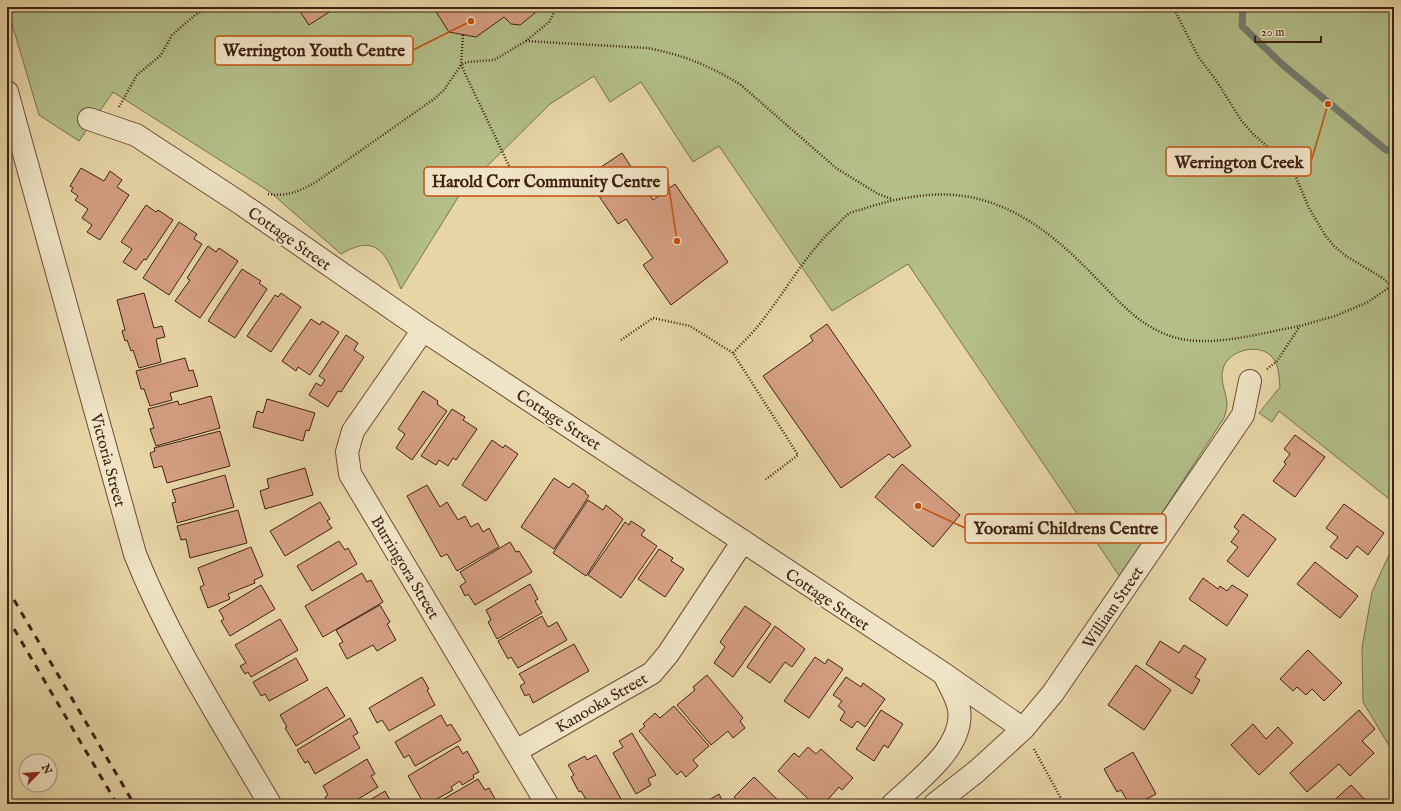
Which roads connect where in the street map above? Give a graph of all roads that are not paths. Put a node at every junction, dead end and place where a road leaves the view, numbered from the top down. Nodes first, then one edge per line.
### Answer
1 (7, 92) edge
2 (99, 122) road end
3 (424, 330) junction
4 (1250, 381) road end
5 (743, 541) junction
6 (944, 674) junction
7 (1023, 729) junction
8 (516, 751) junction
9 (270, 804) edge
10 (547, 804) edge
11 (893, 804) edge
12 (935, 804) edge

1 - 9 street, Victoria Street
2 - 3 street, Cottage Street
3 - 5 street, Cottage Street
3 - 8 street, Burringora Street
4 - 7 street, William Street
5 - 6 street, Cottage Street
5 - 8 street, Kanooka Street
6 - 7 street, Cottage Street
6 - 11 street
7 - 12 street, William Street
8 - 10 street, Burringora Street

